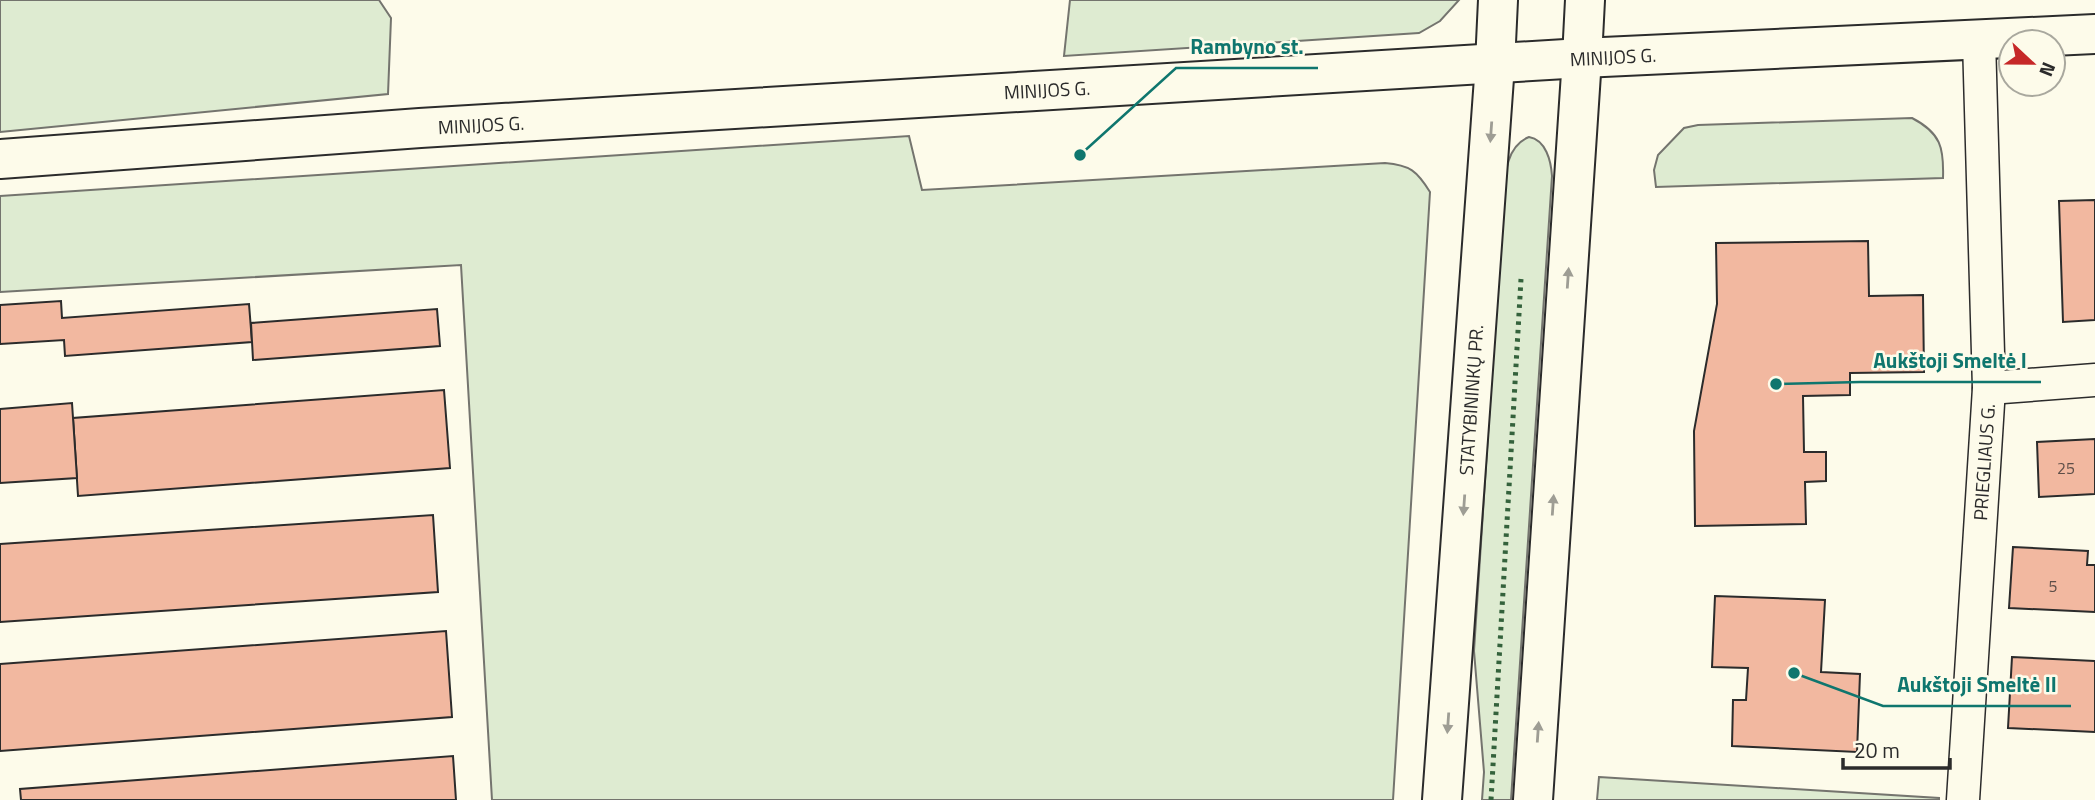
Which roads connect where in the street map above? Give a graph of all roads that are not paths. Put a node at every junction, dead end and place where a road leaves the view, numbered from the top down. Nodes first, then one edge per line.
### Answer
1 (1497, 0) edge
2 (1585, 0) edge
3 (2095, 34) edge
4 (1979, 40) junction
5 (1582, 58) junction
6 (1495, 64) junction
7 (0, 159) edge
8 (2095, 380) edge
9 (1989, 388) junction
10 (1442, 800) edge
11 (1533, 800) edge
12 (1963, 800) edge

1 - 6 main road, STATYBININKŲ PR.
2 - 5 main road
3 - 4 main road, MINIJOS G.
4 - 5 main road, MINIJOS G.
4 - 9 street, PRIEGLIAUS G.
5 - 6 main road, MINIJOS G.
11 -> 5 main road
6 - 7 main road, MINIJOS G.
6 -> 10 main road, STATYBININKŲ PR.
8 - 9 street
9 - 12 street, PRIEGLIAUS G.

